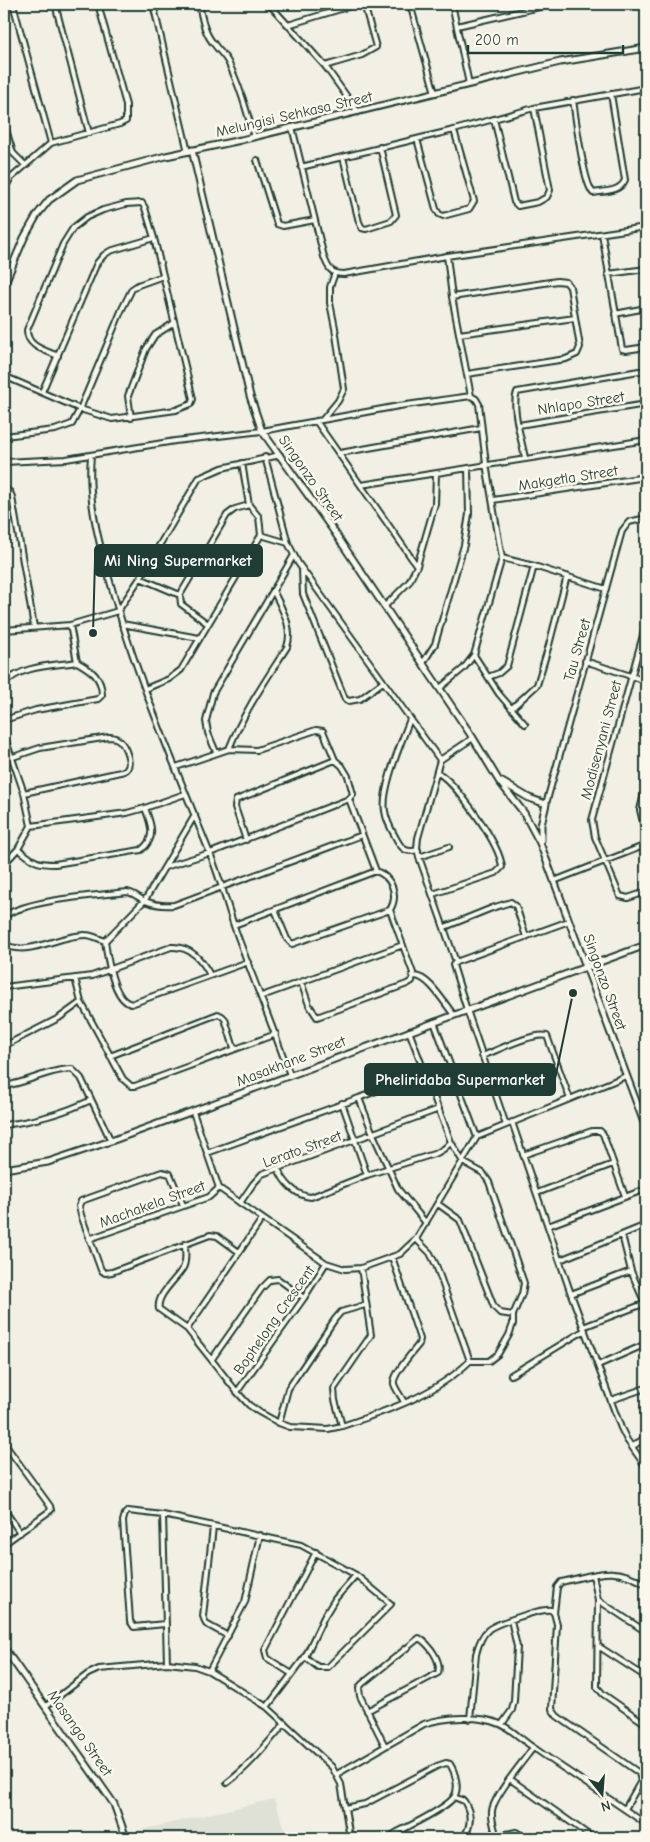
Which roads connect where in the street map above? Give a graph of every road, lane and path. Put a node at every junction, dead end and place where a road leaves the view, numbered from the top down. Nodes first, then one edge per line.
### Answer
1 (13, 4) edge
2 (55, 4) edge
3 (98, 4) edge
4 (153, 4) edge
5 (199, 4) edge
6 (269, 4) edge
7 (358, 4) edge
8 (364, 4) edge
9 (410, 4) edge
10 (452, 4) edge
11 (552, 4) edge
12 (288, 25) junction
13 (457, 26) junction
14 (646, 48) edge
15 (325, 66) junction
16 (469, 84) junction
17 (646, 88) edge
18 (435, 93) junction
19 (611, 94) junction
20 (573, 100) junction
21 (534, 108) junction
22 (358, 112) junction
23 (494, 119) junction
24 (4, 123) edge
25 (292, 127) junction
26 (454, 130) junction
27 (89, 132) junction
28 (254, 137) junction
29 (417, 139) junction
30 (50, 143) junction
31 (380, 147) junction
32 (190, 151) junction
33 (343, 157) junction
34 (257, 160) dead end
35 (25, 165) junction
36 (302, 167) junction
37 (4, 189) edge
38 (315, 220) junction
39 (646, 227) edge
40 (602, 234) junction
41 (154, 238) junction
42 (448, 256) junction
43 (646, 269) edge
44 (335, 273) junction
45 (608, 274) junction
46 (163, 276) junction
47 (4, 285) edge
48 (452, 297) junction
49 (646, 308) edge
50 (615, 314) junction
51 (575, 318) junction
52 (174, 323) junction
53 (459, 334) junction
54 (646, 347) edge
55 (58, 356) junction
56 (646, 372) edge
57 (466, 374) junction
58 (4, 377) edge
59 (42, 392) junction
60 (471, 396) junction
61 (646, 404) edge
62 (80, 410) junction
63 (131, 418) junction
64 (322, 420) junction
65 (316, 421) junction
66 (518, 425) junction
67 (481, 428) junction
68 (262, 431) junction
69 (4, 436) edge
70 (646, 440) edge
71 (340, 453) junction
72 (280, 455) junction
73 (91, 456) junction
74 (265, 457) junction
75 (525, 458) junction
76 (4, 462) edge
77 (242, 463) junction
78 (486, 464) junction
79 (468, 468) junction
80 (436, 474) junction
81 (646, 477) edge
82 (361, 485) junction
83 (4, 488) edge
84 (493, 500) junction
85 (249, 505) junction
86 (646, 518) edge
87 (260, 535) junction
88 (288, 543) junction
89 (294, 555) junction
90 (502, 558) junction
91 (417, 566) junction
92 (534, 566) junction
93 (302, 570) junction
94 (566, 576) junction
95 (140, 578) junction
96 (606, 589) junction
97 (273, 590) junction
98 (180, 595) junction
99 (384, 606) junction
100 (118, 611) junction
101 (122, 624) junction
102 (208, 624) junction
103 (646, 624) edge
104 (70, 625) junction
105 (34, 627) junction
106 (4, 630) edge
107 (199, 638) junction
108 (474, 655) junction
109 (585, 661) junction
110 (77, 662) junction
111 (423, 663) junction
112 (630, 676) junction
113 (488, 677) junction
114 (646, 681) edge
115 (383, 682) junction
116 (4, 684) edge
117 (440, 688) junction
118 (145, 689) junction
119 (512, 708) junction
120 (410, 719) junction
121 (4, 720) edge
122 (525, 724) dead end
123 (4, 735) edge
124 (473, 738) junction
125 (229, 749) junction
126 (216, 752) junction
127 (13, 758) junction
128 (335, 760) junction
129 (440, 760) junction
130 (176, 768) junction
131 (437, 772) junction
132 (499, 780) junction
133 (646, 786) edge
134 (24, 793) junction
135 (185, 794) junction
136 (349, 799) junction
137 (546, 804) junction
138 (145, 808) junction
139 (194, 815) junction
140 (31, 826) junction
141 (362, 835) junction
142 (646, 835) edge
143 (246, 840) junction
144 (540, 844) junction
145 (646, 845) edge
146 (449, 847) dead end
147 (18, 849) junction
148 (418, 850) junction
149 (210, 853) junction
150 (419, 857) junction
151 (606, 862) junction
152 (4, 864) edge
153 (165, 868) junction
154 (376, 871) junction
155 (554, 881) junction
156 (222, 888) junction
157 (646, 892) edge
158 (434, 894) junction
159 (144, 900) junction
160 (274, 910) junction
161 (390, 910) junction
162 (4, 916) edge
163 (570, 922) junction
164 (234, 925) junction
165 (445, 927) junction
166 (526, 937) junction
167 (105, 940) junction
168 (4, 944) edge
169 (403, 945) junction
170 (646, 945) edge
171 (248, 962) junction
172 (456, 962) junction
173 (585, 967) junction
174 (110, 970) junction
175 (210, 975) junction
176 (414, 976) junction
177 (75, 978) junction
178 (301, 982) junction
179 (4, 987) edge
180 (262, 996) junction
181 (81, 1002) junction
182 (467, 1010) junction
183 (454, 1015) junction
184 (434, 1022) junction
185 (409, 1031) junction
186 (276, 1034) junction
187 (4, 1046) edge
188 (234, 1048) junction
189 (110, 1056) junction
190 (482, 1056) junction
191 (558, 1065) junction
192 (424, 1071) junction
193 (290, 1075) junction
194 (626, 1076) junction
195 (4, 1086) edge
196 (495, 1089) junction
197 (359, 1098) junction
198 (570, 1099) junction
199 (91, 1100) junction
200 (342, 1103) junction
201 (439, 1109) junction
202 (192, 1112) junction
203 (512, 1122) junction
204 (506, 1124) junction
205 (4, 1125) edge
206 (646, 1128) edge
207 (373, 1134) junction
208 (477, 1138) junction
209 (111, 1141) junction
210 (355, 1141) junction
211 (450, 1142) junction
212 (207, 1153) junction
213 (523, 1156) junction
214 (463, 1162) junction
215 (614, 1164) junction
216 (278, 1168) junction
217 (4, 1169) edge
218 (389, 1170) junction
219 (367, 1176) junction
220 (220, 1188) junction
221 (646, 1189) edge
222 (537, 1192) junction
223 (624, 1196) junction
224 (240, 1203) junction
225 (438, 1204) junction
226 (183, 1205) junction
227 (262, 1219) junction
228 (426, 1222) junction
229 (646, 1225) edge
230 (548, 1226) junction
231 (622, 1235) junction
232 (90, 1239) junction
233 (416, 1239) junction
234 (185, 1244) junction
235 (240, 1252) junction
236 (392, 1258) junction
237 (560, 1260) junction
238 (326, 1263) junction
239 (361, 1268) junction
240 (632, 1270) junction
241 (571, 1294) junction
242 (304, 1298) junction
243 (645, 1304) edge
244 (365, 1306) junction
245 (514, 1315) junction
246 (187, 1329) junction
247 (584, 1329) junction
248 (646, 1344) edge
249 (212, 1359) junction
250 (470, 1361) junction
251 (598, 1365) junction
252 (511, 1375) dead end
253 (646, 1388) edge
254 (237, 1392) junction
255 (611, 1400) junction
256 (404, 1402) junction
257 (279, 1423) junction
258 (342, 1426) junction
259 (646, 1437) edge
260 (4, 1442) edge
261 (632, 1447) junction
262 (646, 1467) edge
263 (4, 1509) edge
264 (163, 1515) junction
265 (213, 1527) junction
266 (20, 1533) junction
267 (260, 1535) junction
268 (4, 1544) edge
269 (316, 1552) junction
270 (356, 1575) junction
271 (593, 1575) junction
272 (646, 1585) edge
273 (598, 1600) junction
274 (554, 1613) junction
275 (511, 1620) junction
276 (165, 1624) junction
277 (646, 1632) edge
278 (228, 1636) junction
279 (598, 1646) junction
280 (4, 1648) edge
281 (305, 1657) junction
282 (167, 1663) junction
283 (209, 1670) junction
284 (292, 1674) junction
285 (646, 1677) edge
286 (46, 1706) junction
287 (267, 1707) junction
288 (368, 1711) junction
289 (470, 1719) junction
290 (285, 1723) junction
291 (502, 1724) junction
292 (646, 1724) edge
293 (385, 1746) junction
294 (533, 1748) junction
295 (337, 1774) junction
296 (510, 1778) junction
297 (227, 1784) dead end
298 (454, 1797) junction
299 (345, 1808) junction
300 (625, 1809) junction
301 (646, 1824) edge
302 (497, 1837) edge
303 (126, 1838) edge
304 (350, 1838) edge
305 (391, 1838) edge
306 (463, 1838) edge
307 (526, 1838) edge
308 (593, 1838) edge

1 - 30 street
2 - 27 street
3 - 27 street
4 - 32 street
5 - 28 street
6 - 12 street
7 - 12 street
8 - 15 street
9 - 18 street
10 - 13 street
11 - 13 street
12 - 15 street
13 - 16 street
14 - 16 street, Melungisi Sehkasa Street
15 - 22 street
16 - 18 street, Melungisi Sehkasa Street
17 - 19 street
18 - 22 street, Melungisi Sehkasa Street
19 - 20 street
19 - 20 street
20 - 21 street
21 - 23 street
21 - 23 street
22 - 25 street, Melungisi Sehkasa Street
23 - 26 street
24 - 35 street
25 - 28 street, Melungisi Sehkasa Street
25 - 36 street
26 - 29 street
26 - 29 street
27 - 30 street
28 - 32 street, Melungisi Sehkasa Street
29 - 31 street
30 - 35 street
31 - 33 street
31 - 33 street
32 - 47 street, Melungisi Sehkasa Street
32 - 68 street, Singonzo Street
33 - 36 street
34 - 38 street
35 - 37 street
36 - 38 street
38 - 44 street
39 - 40 street
40 - 42 street
40 - 45 street
41 - 46 street
41 - 55 street
41 - 55 street
42 - 44 street
42 - 48 street
43 - 45 street
44 - 64 street
45 - 50 street
46 - 52 street
46 - 62 street
48 - 51 street
48 - 53 street
49 - 50 street
50 - 54 street
51 - 53 street
51 - 57 street
52 - 63 street
52 - 63 street
53 - 57 street
55 - 59 street
56 - 66 street
57 - 60 street
58 - 59 street
59 - 62 street
60 - 64 street
60 - 67 street
61 - 66 street, Nhlapo Street
62 - 63 street
62 - 69 street
64 - 65 street
65 - 68 street
65 - 71 street
66 - 75 street
67 - 71 street
67 - 78 street
68 - 72 street, Singonzo Street
68 - 73 street
70 - 75 street
71 - 82 street
72 - 74 street
72 - 99 street, Singonzo Street
73 - 76 street
73 - 100 street
74 - 77 street
74 - 88 street
75 - 78 street
77 - 85 street
77 - 95 street
78 - 79 street
78 - 84 street
79 - 80 street
79 - 111 street
80 - 82 street
80 - 91 street
81 - 84 street, Makgetla Street
82 - 91 street
83 - 105 street
84 - 90 street
85 - 87 street
85 - 98 street
86 - 96 street, Tau Street
87 - 88 street
87 - 102 street
88 - 89 street
89 - 93 street
89 - 97 street
90 - 92 street
90 - 108 street
91 - 99 street
92 - 94 street
92 - 113 street
93 - 115 street
93 - 115 street
94 - 96 street
94 - 119 street
95 - 98 street
95 - 100 street
96 - 109 street, Tau Street
97 - 125 street
97 - 126 street
98 - 102 street
99 - 111 street, Singonzo Street
100 - 101 street
100 - 104 street
101 - 107 street
101 - 118 street
102 - 107 street
103 - 112 street, Modisenyani Street
104 - 105 street
104 - 110 street
105 - 106 street
107 - 118 street
108 - 113 street
108 - 117 street
109 - 112 street
109 - 137 street, Tau Street
110 - 116 street
110 - 121 street
111 - 117 street, Singonzo Street
112 - 114 street
112 - 151 street, Modisenyani Street
113 - 119 street
115 - 120 street
117 - 124 street, Singonzo Street
118 - 130 street
119 - 122 street
120 - 129 street
120 - 148 street
123 - 127 street
124 - 129 street
124 - 132 street, Singonzo Street
125 - 126 street
125 - 128 street
126 - 130 street
127 - 134 street
127 - 134 street
128 - 136 street
128 - 143 street
129 - 131 street
130 - 135 street
131 - 148 street
131 - 158 street
132 - 137 street, Singonzo Street
132 - 144 street, Singonzo Street
133 - 142 street
134 - 140 street
135 - 138 street
135 - 139 street
136 - 141 street
136 - 143 street
137 - 144 street, Singonzo Street
138 - 140 street
138 - 147 street
139 - 149 street
139 - 153 street
140 - 147 street
141 - 154 street
141 - 156 street
143 - 149 street
144 - 155 street, Singonzo Street
145 - 151 street
146 - 150 street
147 - 152 street
148 - 150 street
149 - 153 street
149 - 156 street
150 - 158 street
151 - 155 street
151 - 157 street, Modisenyani Street
153 - 159 street
154 - 160 street
154 - 161 street
155 - 163 street, Singonzo Street
156 - 159 street
156 - 164 street
158 - 165 street
159 - 162 street
159 - 167 street
160 - 161 street
160 - 164 street
161 - 169 street
163 - 166 street
163 - 173 street, Singonzo Street
164 - 171 street
165 - 166 street
165 - 172 street
166 - 172 street
167 - 168 street
167 - 174 street
169 - 176 street
169 - 178 street
170 - 173 street, Masakhane Street
171 - 175 street
171 - 180 street
172 - 182 street
173 - 182 street, Masakhane Street
173 - 194 street, Singonzo Street
174 - 175 street
174 - 175 street
174 - 177 street
176 - 178 street
176 - 183 street
177 - 179 street
177 - 181 street
178 - 180 street
180 - 186 street
181 - 187 street
181 - 189 street
182 - 183 street, Masakhane Street
182 - 190 street
183 - 184 street, Masakhane Street
184 - 185 street, Masakhane Street
184 - 208 street
185 - 192 street
185 - 193 street, Masakhane Street
186 - 188 street
186 - 193 street
188 - 189 street
188 - 189 street
190 - 191 street
190 - 196 street
191 - 196 street
191 - 198 street
192 - 197 street
192 - 201 street
193 - 202 street, Masakhane Street
194 - 198 street
194 - 206 street, Singonzo Street
195 - 199 street
196 - 204 street
197 - 200 street
197 - 207 street
198 - 203 street
199 - 205 street
199 - 209 street
200 - 210 street
200 - 212 street
201 - 207 street, Lerato Street
201 - 211 street
202 - 209 street, Masakhane Street
202 - 212 street
203 - 204 street
203 - 213 street
204 - 208 street
207 - 210 street, Lerato Street
207 - 218 street
208 - 214 street
209 - 217 street, Masakhane Street
210 - 216 street, Lerato Street
210 - 219 street
211 - 214 street
211 - 218 street
212 - 220 street
213 - 215 street
213 - 222 street
214 - 225 street
214 - 245 street
215 - 222 street
215 - 223 street
216 - 219 street
216 - 224 street, Lerato Street
218 - 219 street
218 - 228 street
220 - 224 street
220 - 226 street, Machakela Street
221 - 223 street
222 - 230 street
223 - 230 street
224 - 227 street
225 - 228 street
225 - 245 street
226 - 232 street, Machakela Street
226 - 232 street
227 - 235 street
227 - 238 street
228 - 233 street
229 - 231 street
230 - 237 street
231 - 237 street
231 - 240 street
232 - 234 street
233 - 236 street
233 - 250 street
234 - 235 street
234 - 246 street
235 - 246 street
236 - 239 street
236 - 256 street
237 - 241 street
238 - 239 street
238 - 242 street, Bophelong Crescent
239 - 244 street
240 - 241 street
240 - 243 street
241 - 247 street
242 - 249 street
242 - 254 street, Bophelong Crescent
243 - 247 street
244 - 257 street
244 - 258 street
245 - 250 street
246 - 249 street
247 - 251 street
247 - 252 street
248 - 251 street
249 - 254 street
250 - 256 street
251 - 255 street
253 - 255 street
254 - 257 street, Bophelong Crescent
255 - 261 street
256 - 258 street
257 - 258 street
259 - 261 street
260 - 266 street
261 - 262 street
263 - 266 street
264 - 265 street
264 - 276 street
264 - 276 street
265 - 267 street
265 - 278 street
266 - 268 street
267 - 269 street
267 - 278 street
269 - 270 street
269 - 284 street
270 - 281 street
270 - 281 street
271 - 272 street
271 - 273 street
271 - 274 street
273 - 277 street
273 - 279 street
274 - 275 street
274 - 300 street
275 - 289 street
275 - 291 street
276 - 282 street
278 - 283 street
279 - 285 street
279 - 292 street
280 - 286 street, Masango Street
281 - 284 street
282 - 283 street
282 - 286 street
283 - 287 street
284 - 287 street
286 - 303 street, Masango Street
287 - 290 street
288 - 288 street
288 - 293 street
289 - 291 street
289 - 293 street
290 - 295 street
290 - 297 street
291 - 294 street
293 - 295 street
294 - 296 street
294 - 300 street
295 - 299 street
296 - 302 street
296 - 308 street
298 - 299 street
298 - 305 street
298 - 306 street
299 - 304 street
300 - 301 street
302 - 307 street

